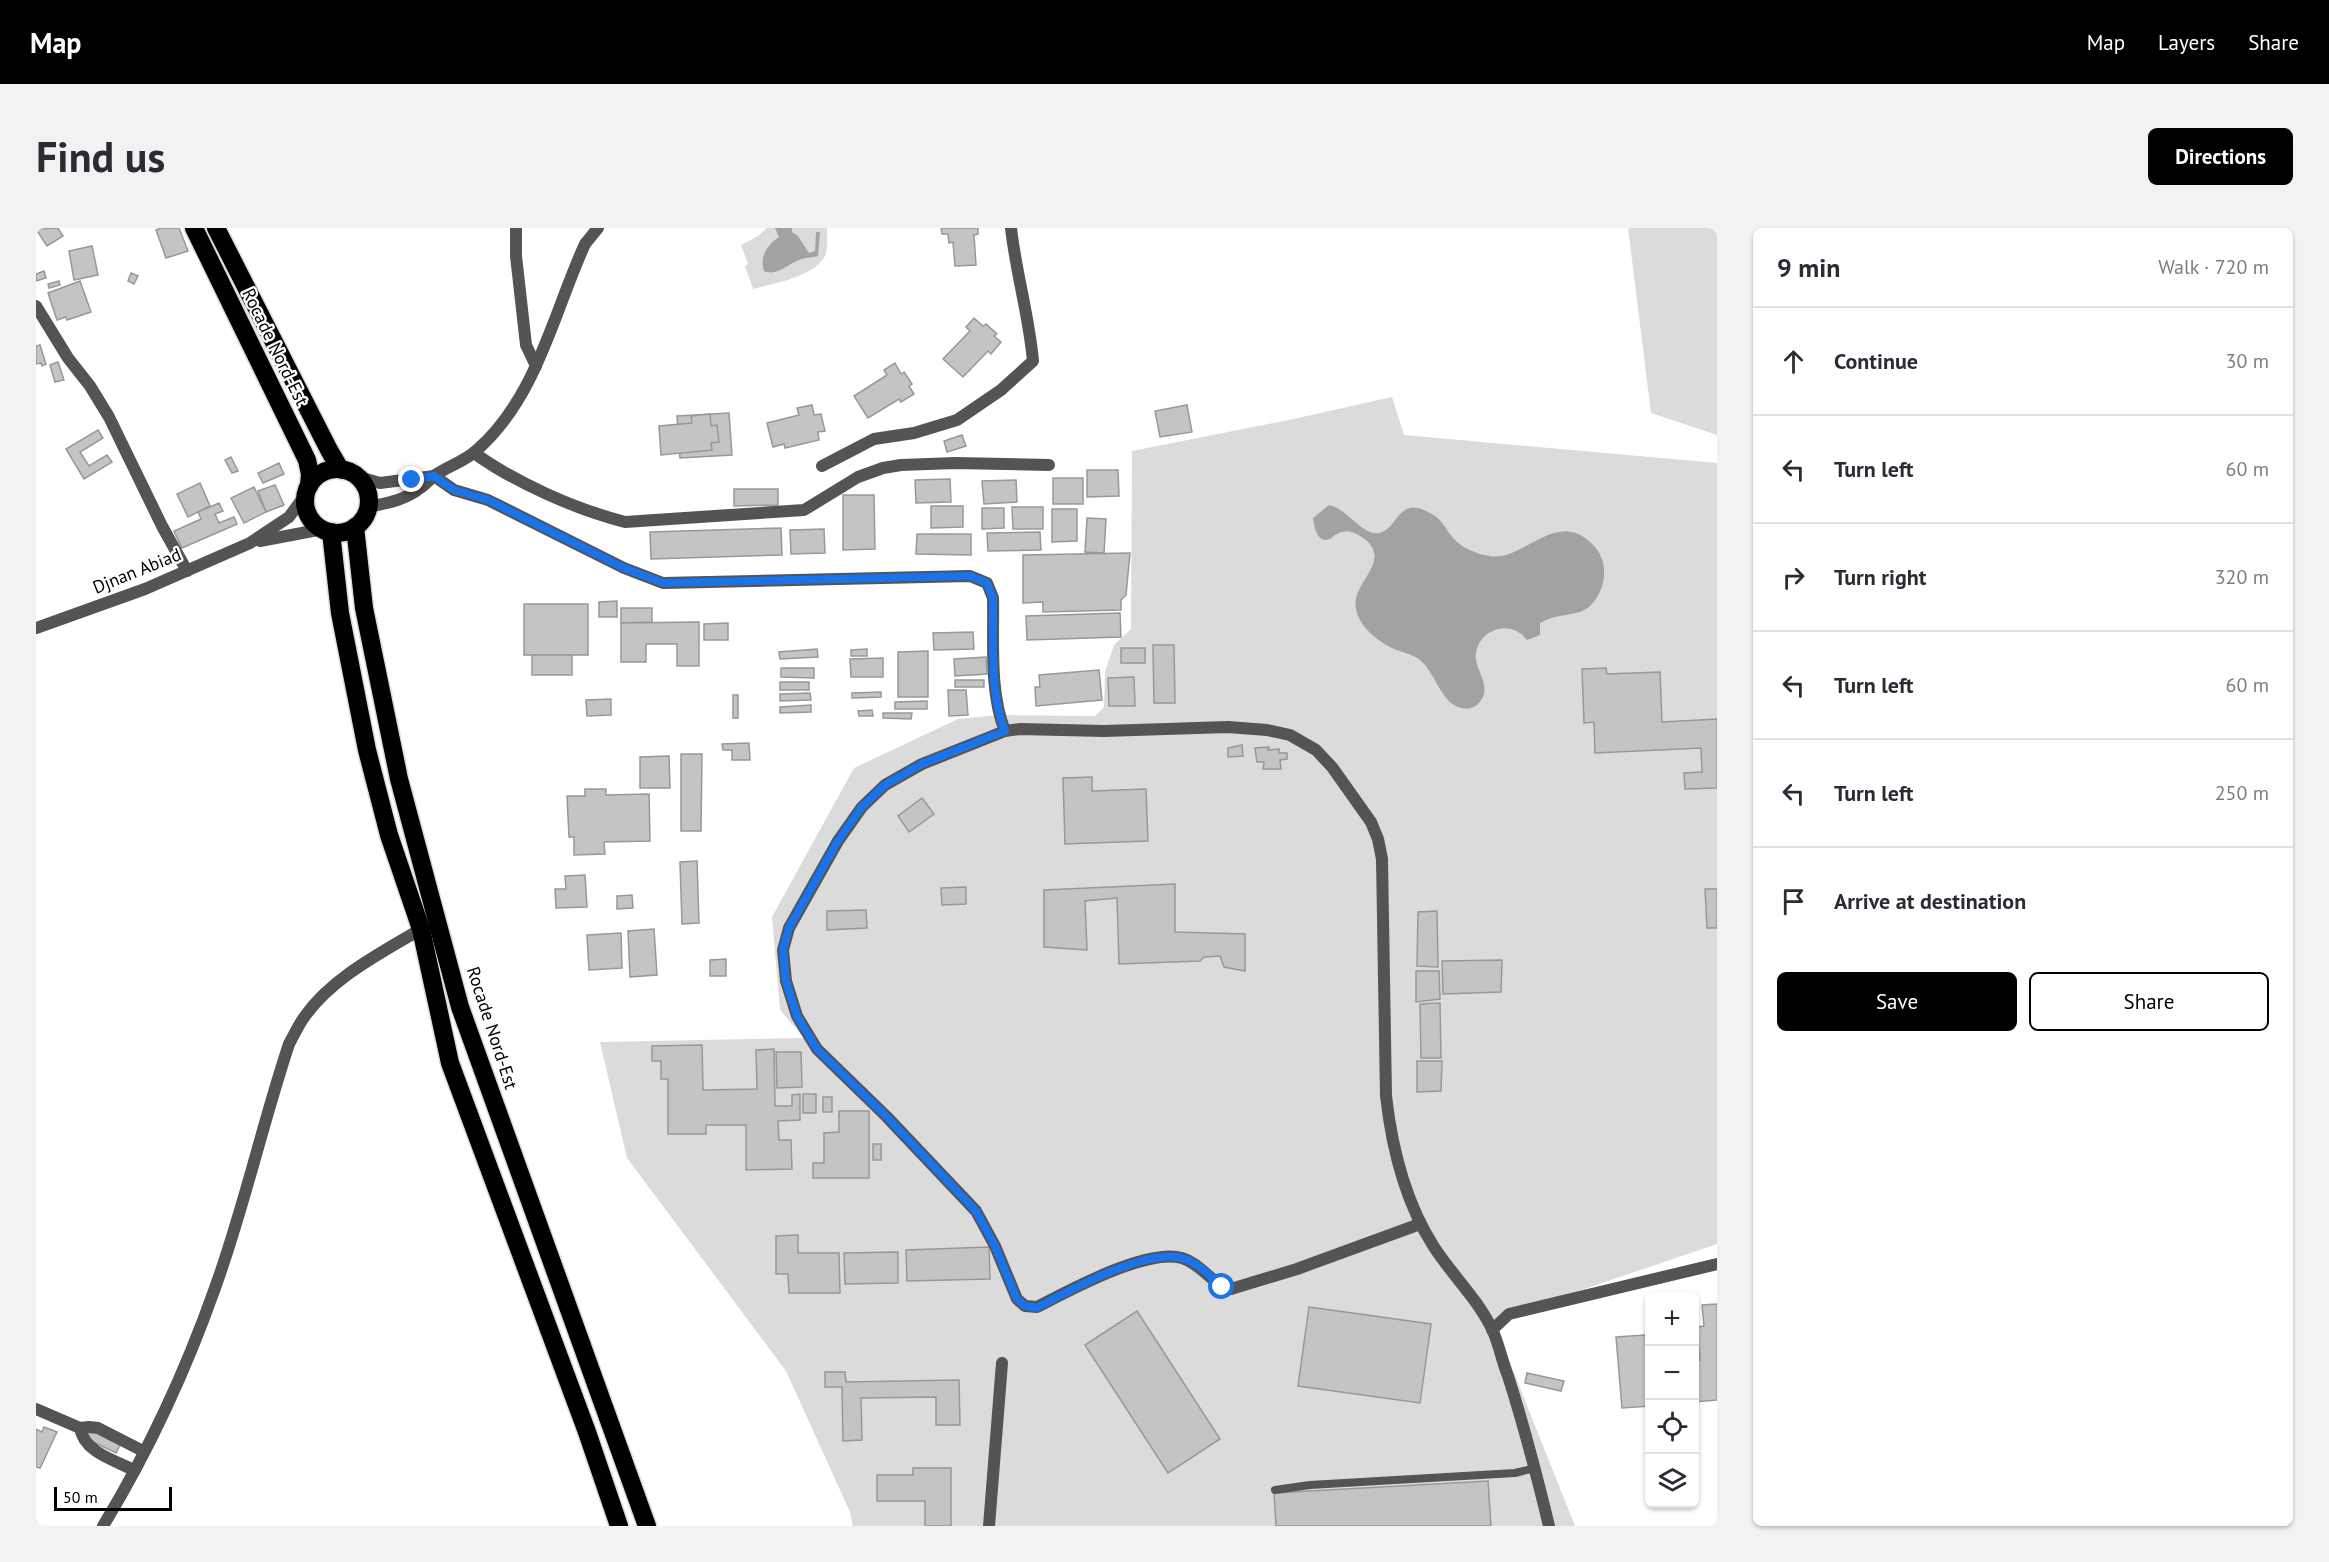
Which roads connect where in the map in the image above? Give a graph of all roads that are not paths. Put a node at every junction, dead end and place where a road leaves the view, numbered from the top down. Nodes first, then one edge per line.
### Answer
1 (194, 228) edge
2 (216, 228) edge
3 (516, 228) edge
4 (598, 228) edge
5 (1011, 228) edge
6 (36, 306) edge
7 (536, 366) junction
8 (474, 453) junction
9 (1049, 465) dead end
10 (822, 466) dead end
11 (351, 473) junction
12 (434, 476) junction
13 (308, 490) junction
14 (369, 507) junction
15 (355, 527) junction
16 (327, 530) junction
17 (250, 543) junction
18 (187, 571) junction
19 (36, 628) edge
20 (1005, 731) junction
21 (421, 929) junction
22 (1420, 1224) junction
23 (1717, 1264) edge
24 (1492, 1330) junction
25 (1002, 1363) dead end
26 (36, 1409) edge
27 (80, 1428) junction
28 (143, 1451) junction
29 (1535, 1468) junction
30 (134, 1470) junction
31 (1275, 1490) dead end
32 (103, 1526) edge
33 (619, 1526) edge
34 (647, 1526) edge
35 (989, 1526) edge
36 (1549, 1526) edge

1 - 13 highway, Rocade Nord-Est
2 - 11 highway, Rocade Nord-Est
3 - 7 street
4 - 7 street
5 - 10 street
6 - 18 street
7 - 8 street
8 - 9 street
8 - 12 street
11 - 12 street
11 - 13 highway
11 - 14 highway
12 - 14 street
12 - 20 street
13 - 16 highway
13 - 17 street
14 - 15 highway
15 - 16 highway
15 - 34 highway, Rocade Nord-Est
16 - 17 street
16 - 21 highway
17 - 18 street, Djnan Abiad
18 - 19 street, Djnan Abiad
20 - 22 street
20 - 22 street
21 - 28 street
21 - 33 highway
22 - 24 street
23 - 24 street
24 - 29 street
25 - 35 street
26 - 27 street
27 - 28 street
27 - 30 street
28 - 30 street
29 - 31 lane
29 - 36 street
30 - 32 street

